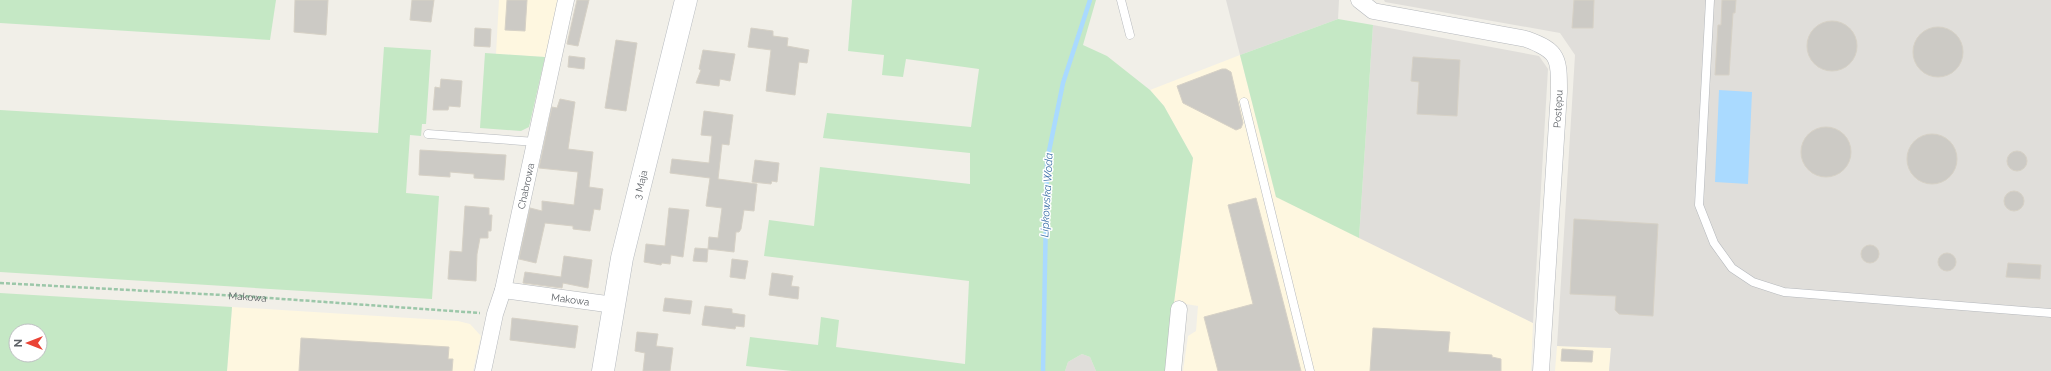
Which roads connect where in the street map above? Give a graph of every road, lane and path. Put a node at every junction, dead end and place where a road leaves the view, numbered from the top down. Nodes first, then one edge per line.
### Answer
1 (566, 0) edge
2 (686, 0) edge
3 (1121, 0) edge
4 (1359, 0) edge
5 (1710, 0) edge
6 (1130, 35) dead end
7 (1244, 102) dead end
8 (428, 134) dead end
9 (536, 142) junction
10 (0, 283) edge
11 (503, 290) junction
12 (614, 305) junction
13 (1179, 309) dead end
14 (2051, 313) edge
15 (495, 314) junction
16 (483, 371) edge
17 (603, 371) edge
18 (1173, 371) edge
19 (1310, 371) edge
20 (1541, 371) edge

1 - 9 street, Chabrowa
2 - 12 main road, 3 Maja
3 - 6 lane
4 - 20 street, Postępu
5 - 14 lane
7 - 19 lane
8 - 9 lane
9 - 11 street, Chabrowa
10 - 15 path, Makowa
11 - 12 street, Makowa
11 - 15 street, Chabrowa
12 - 17 main road, 3 Maja
13 - 18 street
15 - 16 street, Chabrowa

